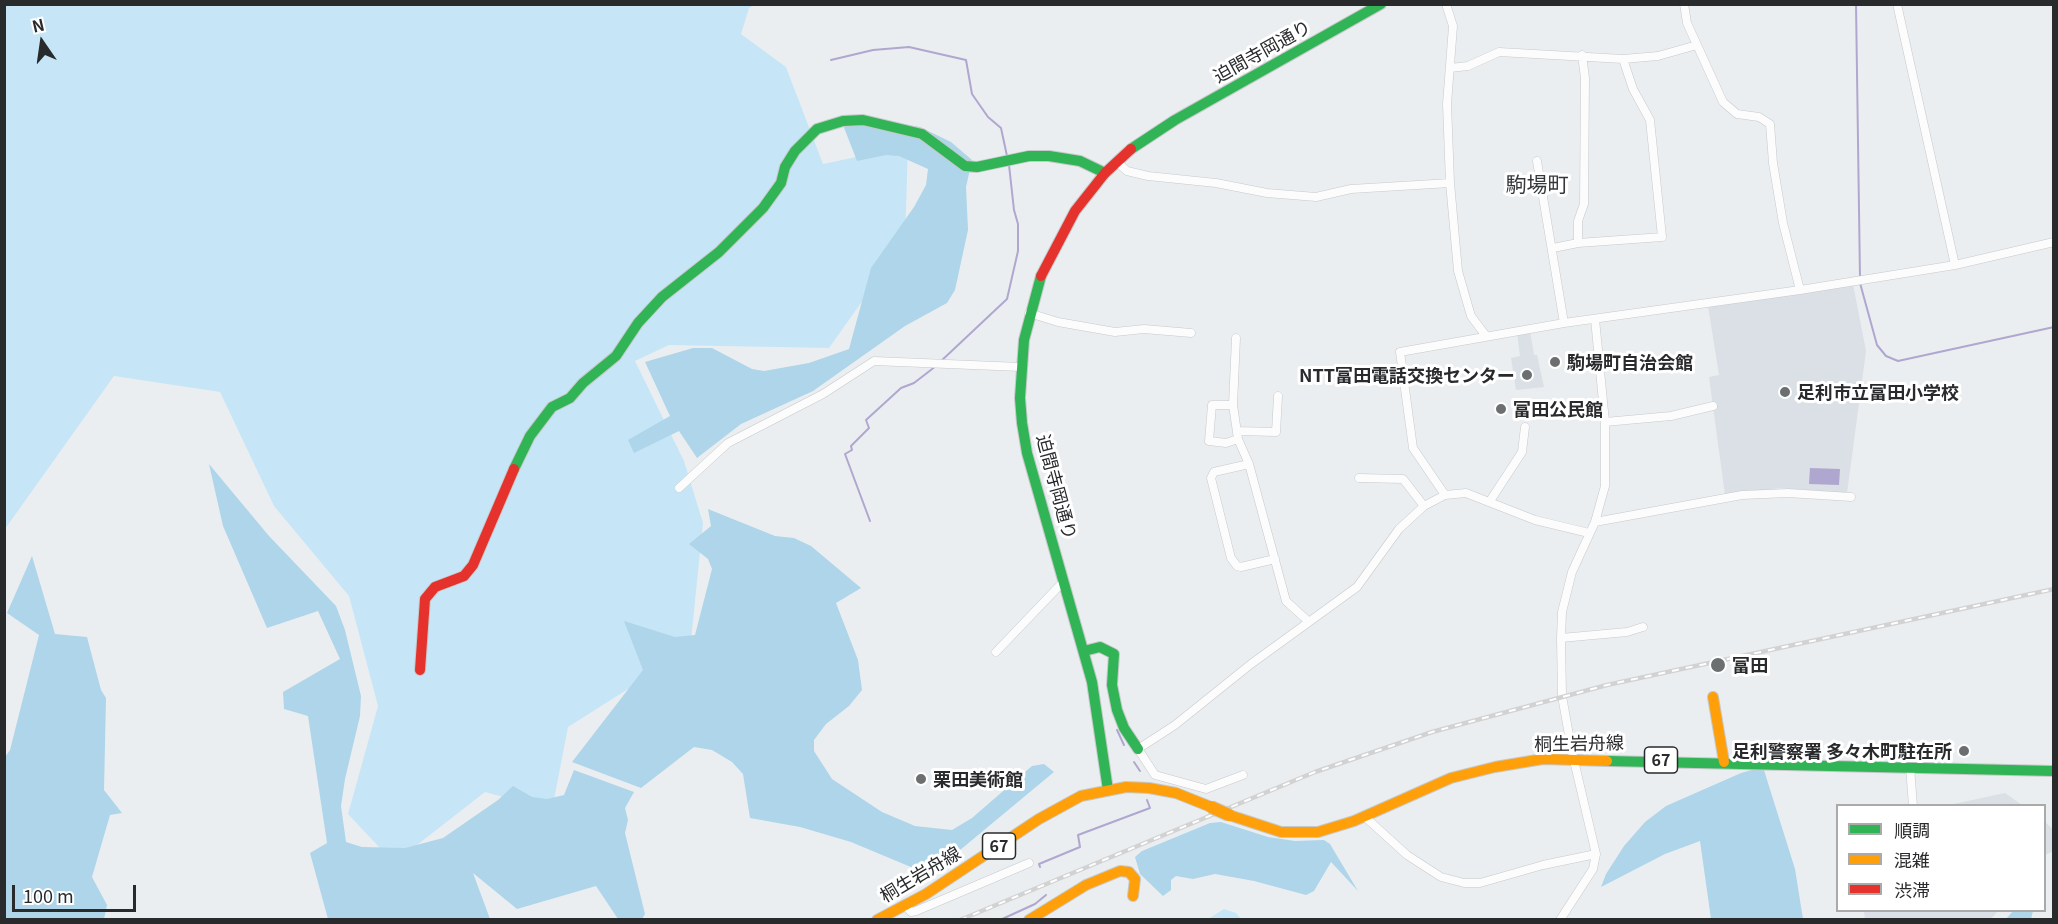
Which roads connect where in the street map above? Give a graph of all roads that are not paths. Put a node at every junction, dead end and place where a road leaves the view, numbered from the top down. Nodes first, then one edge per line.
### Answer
1 (1381, 4) edge
2 (1446, 4) edge
3 (1684, 4) edge
4 (1898, 4) edge
5 (1697, 45) junction
6 (1582, 56) junction
7 (1623, 58) junction
8 (1450, 68) junction
9 (1536, 161) dead end
10 (1117, 162) junction
11 (1105, 173) junction
12 (1450, 183) junction
13 (2054, 242) edge
14 (1578, 243) junction
15 (1553, 248) junction
16 (1955, 264) junction
17 (1800, 290) junction
18 (1029, 313) junction
19 (1595, 319) junction
20 (1564, 323) junction
21 (1191, 333) dead end
22 (1486, 336) junction
23 (1236, 338) dead end
24 (1021, 368) junction
25 (1278, 396) dead end
26 (1233, 405) junction
27 (1713, 406) dead end
28 (1605, 422) junction
29 (1525, 427) dead end
30 (1237, 435) junction
31 (1249, 464) junction
32 (1359, 478) dead end
33 (679, 488) dead end
34 (1445, 495) junction
35 (1851, 497) dead end
36 (1490, 501) junction
37 (1424, 506) junction
38 (1594, 522) junction
39 (1589, 533) junction
40 (1275, 559) junction
41 (1064, 581) junction
42 (1308, 621) junction
43 (1642, 627) dead end
44 (1561, 638) junction
45 (1084, 651) junction
46 (996, 652) dead end
47 (420, 670) dead end
48 (1713, 697) dead end
49 (1138, 748) junction
50 (1573, 758) junction
51 (1724, 762) junction
52 (1910, 767) junction
53 (2054, 771) edge
54 (1243, 774) dead end
55 (1108, 790) junction
56 (1913, 804) edge
57 (1364, 816) junction
58 (1596, 854) junction
59 (1029, 863) dead end
60 (1133, 896) dead end
61 (905, 906) junction
62 (877, 920) edge
63 (1029, 920) edge
64 (1560, 920) edge

1 - 10 street, 迫間寺岡通り
2 - 8 street
3 - 5 street
4 - 16 street
5 - 7 street
5 - 17 street
6 - 7 street
6 - 8 street
6 - 14 street
7 - 14 street
8 - 12 street
9 - 15 street
10 - 11 street, 迫間寺岡通り
10 - 12 street
11 - 18 street, 迫間寺岡通り
11 - 47 street
12 - 22 street
13 - 16 street
14 - 15 street
15 - 20 street
16 - 17 street
17 - 19 street
18 - 21 street
18 - 24 street, 迫間寺岡通り
19 - 20 street
19 - 28 street
20 - 22 street
22 - 34 street
23 - 26 street
24 - 33 street
24 - 41 street, 迫間寺岡通り
25 - 30 street
26 - 30 street
26 - 30 street
27 - 28 street
28 - 38 street
29 - 36 street
30 - 31 street
31 - 40 street
31 - 40 street
32 - 37 street
34 - 36 street
34 - 37 street
35 - 38 street
36 - 39 street
37 - 42 street
38 - 39 street
39 - 44 street
40 - 42 street
41 - 45 street, 迫間寺岡通り
41 - 46 street
42 - 49 street
43 - 44 street
44 - 50 street
45 - 49 street
45 - 55 street, 迫間寺岡通り
48 - 51 street
49 - 54 street
50 - 51 street, 桐生岩舟線 / 67
50 - 57 street, 桐生岩舟線 / 67
50 - 58 street
51 - 52 street, 桐生岩舟線 / 67
52 - 53 street, 桐生岩舟線 / 67
52 - 56 street
55 - 57 street, 桐生岩舟線 / 67, bridge
55 - 61 street, 桐生岩舟線 / 67
57 - 58 street
58 - 64 street
59 - 61 street
60 - 63 street
61 - 62 street, 桐生岩舟線 / 67

